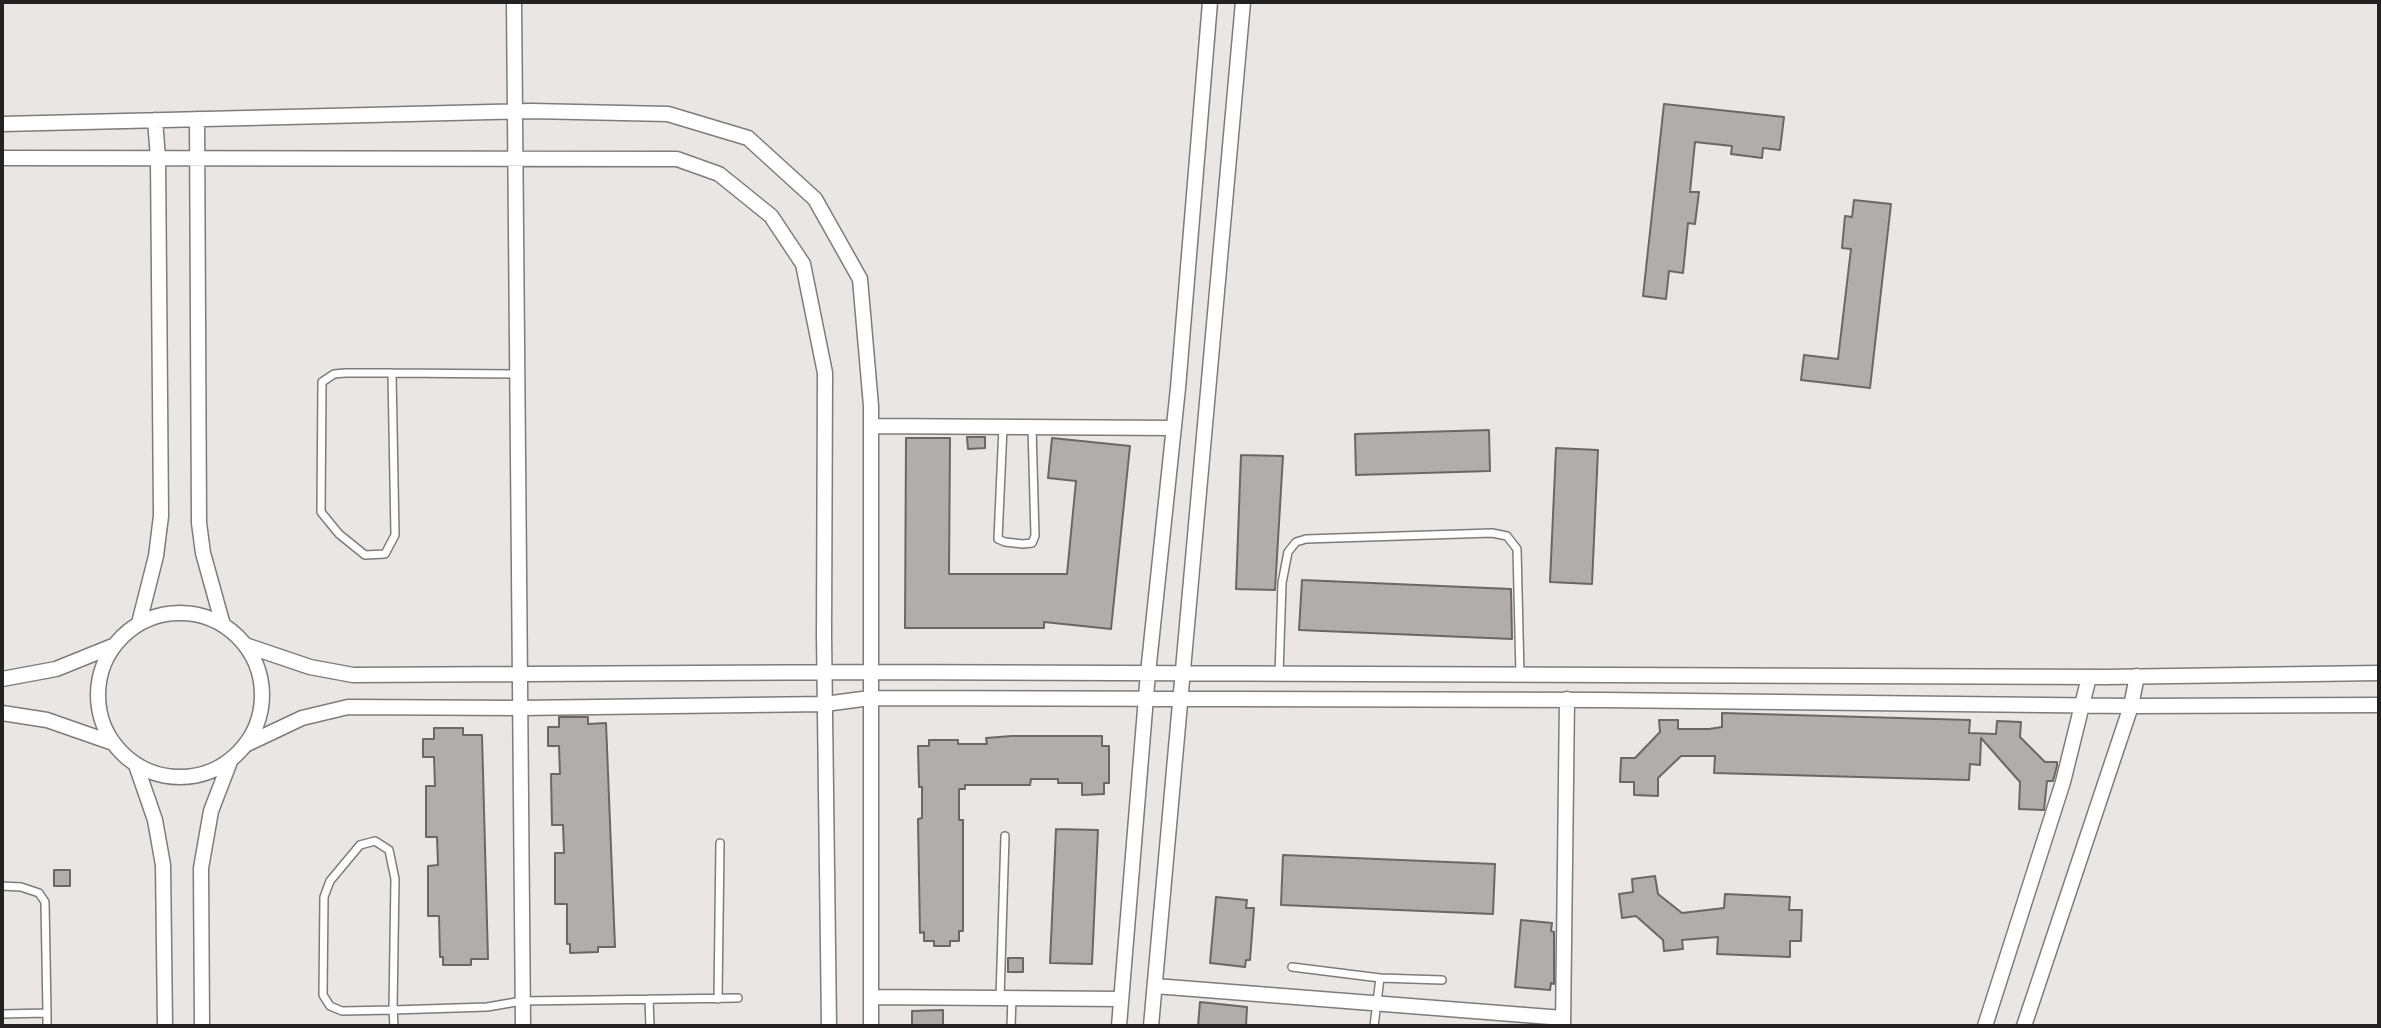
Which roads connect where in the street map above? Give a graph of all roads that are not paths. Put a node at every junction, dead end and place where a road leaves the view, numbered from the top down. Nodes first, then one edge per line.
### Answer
1 (514, 2) edge
2 (1210, 2) edge
3 (1243, 2) edge
4 (515, 113) junction
5 (197, 119) junction
6 (155, 120) junction
7 (2, 124) edge
8 (2, 158) edge
9 (158, 158) junction
10 (196, 158) junction
11 (516, 160) junction
12 (392, 373) junction
13 (517, 374) junction
14 (871, 426) junction
15 (1003, 427) junction
16 (1032, 427) junction
17 (1174, 428) junction
18 (139, 623) junction
19 (223, 625) junction
20 (245, 645) junction
21 (113, 646) junction
22 (870, 672) junction
23 (825, 673) junction
24 (1148, 673) junction
25 (2379, 673) edge
26 (520, 674) junction
27 (1182, 674) junction
28 (1279, 674) junction
29 (1520, 675) junction
30 (2137, 676) junction
31 (2089, 677) junction
32 (2, 679) edge
33 (870, 698) junction
34 (1147, 698) junction
35 (1180, 698) junction
36 (1567, 699) junction
37 (825, 704) junction
38 (2379, 705) edge
39 (2082, 706) junction
40 (2131, 706) junction
41 (520, 708) junction
42 (2, 713) edge
43 (113, 743) junction
44 (245, 745) junction
45 (232, 758) junction
46 (136, 765) junction
47 (1005, 836) dead end
48 (720, 843) dead end
49 (2, 886) edge
50 (1292, 967) dead end
51 (1380, 978) junction
52 (1442, 980) dead end
53 (1155, 986) junction
54 (871, 997) junction
55 (738, 998) dead end
56 (1006, 998) junction
57 (649, 999) junction
58 (718, 999) junction
59 (1121, 999) junction
60 (522, 1001) junction
61 (1378, 1004) junction
62 (393, 1010) junction
63 (47, 1013) junction
64 (2, 1014) edge
65 (1563, 1022) edge
66 (47, 1026) edge
67 (165, 1026) edge
68 (202, 1026) edge
69 (394, 1026) edge
70 (523, 1026) edge
71 (650, 1026) edge
72 (829, 1026) edge
73 (871, 1026) edge
74 (1011, 1026) edge
75 (1119, 1026) edge
76 (1151, 1026) edge
77 (1374, 1026) edge
78 (1985, 1026) edge
79 (2024, 1026) edge

1 - 4 street
2 - 17 street
3 - 27 street
4 - 5 street
4 - 11 street
4 - 14 street
5 - 6 street
5 - 10 street
6 - 7 street
6 - 9 street
8 - 9 street
9 - 10 street
9 - 18 street
10 - 11 street
10 - 19 street
11 - 13 street
11 - 23 street
12 - 12 lane
12 - 13 lane
13 - 26 street
14 - 15 street
14 - 22 street
15 - 16 street
15 - 16 lane
16 - 17 street
17 - 24 street
18 - 19 street
18 - 21 street
19 - 20 street
20 - 26 street
20 - 44 street
21 - 32 street
21 - 43 street
22 - 23 street
22 - 24 street
22 - 33 street
23 - 26 street
23 - 37 street
24 - 27 street
24 - 34 street
25 - 30 street
26 - 41 street
27 - 28 street
27 - 35 street
28 - 29 street
28 - 29 lane
29 - 31 street
30 - 31 street
30 - 40 street
31 - 39 street
33 - 34 street
33 - 37 street
33 - 54 street
34 - 35 street
34 - 59 street
35 - 36 street
35 - 53 street
36 - 39 street
36 - 65 street
37 - 41 street
37 - 72 street
38 - 40 street
39 - 40 street
39 - 78 street
40 - 79 street
41 - 44 street
41 - 60 street
42 - 43 street
43 - 46 street
44 - 45 street
45 - 46 street
45 - 68 street
46 - 67 street
47 - 56 lane
48 - 58 lane
49 - 63 lane
50 - 51 lane
51 - 52 lane
51 - 61 lane
53 - 61 street
53 - 76 street
54 - 56 street
54 - 73 street
55 - 58 lane
56 - 59 street
56 - 74 lane
57 - 58 lane
57 - 60 lane
57 - 71 lane
59 - 75 street
60 - 62 lane
60 - 70 street
61 - 65 street
61 - 77 lane
62 - 62 lane
62 - 69 lane
63 - 64 lane
63 - 66 lane

